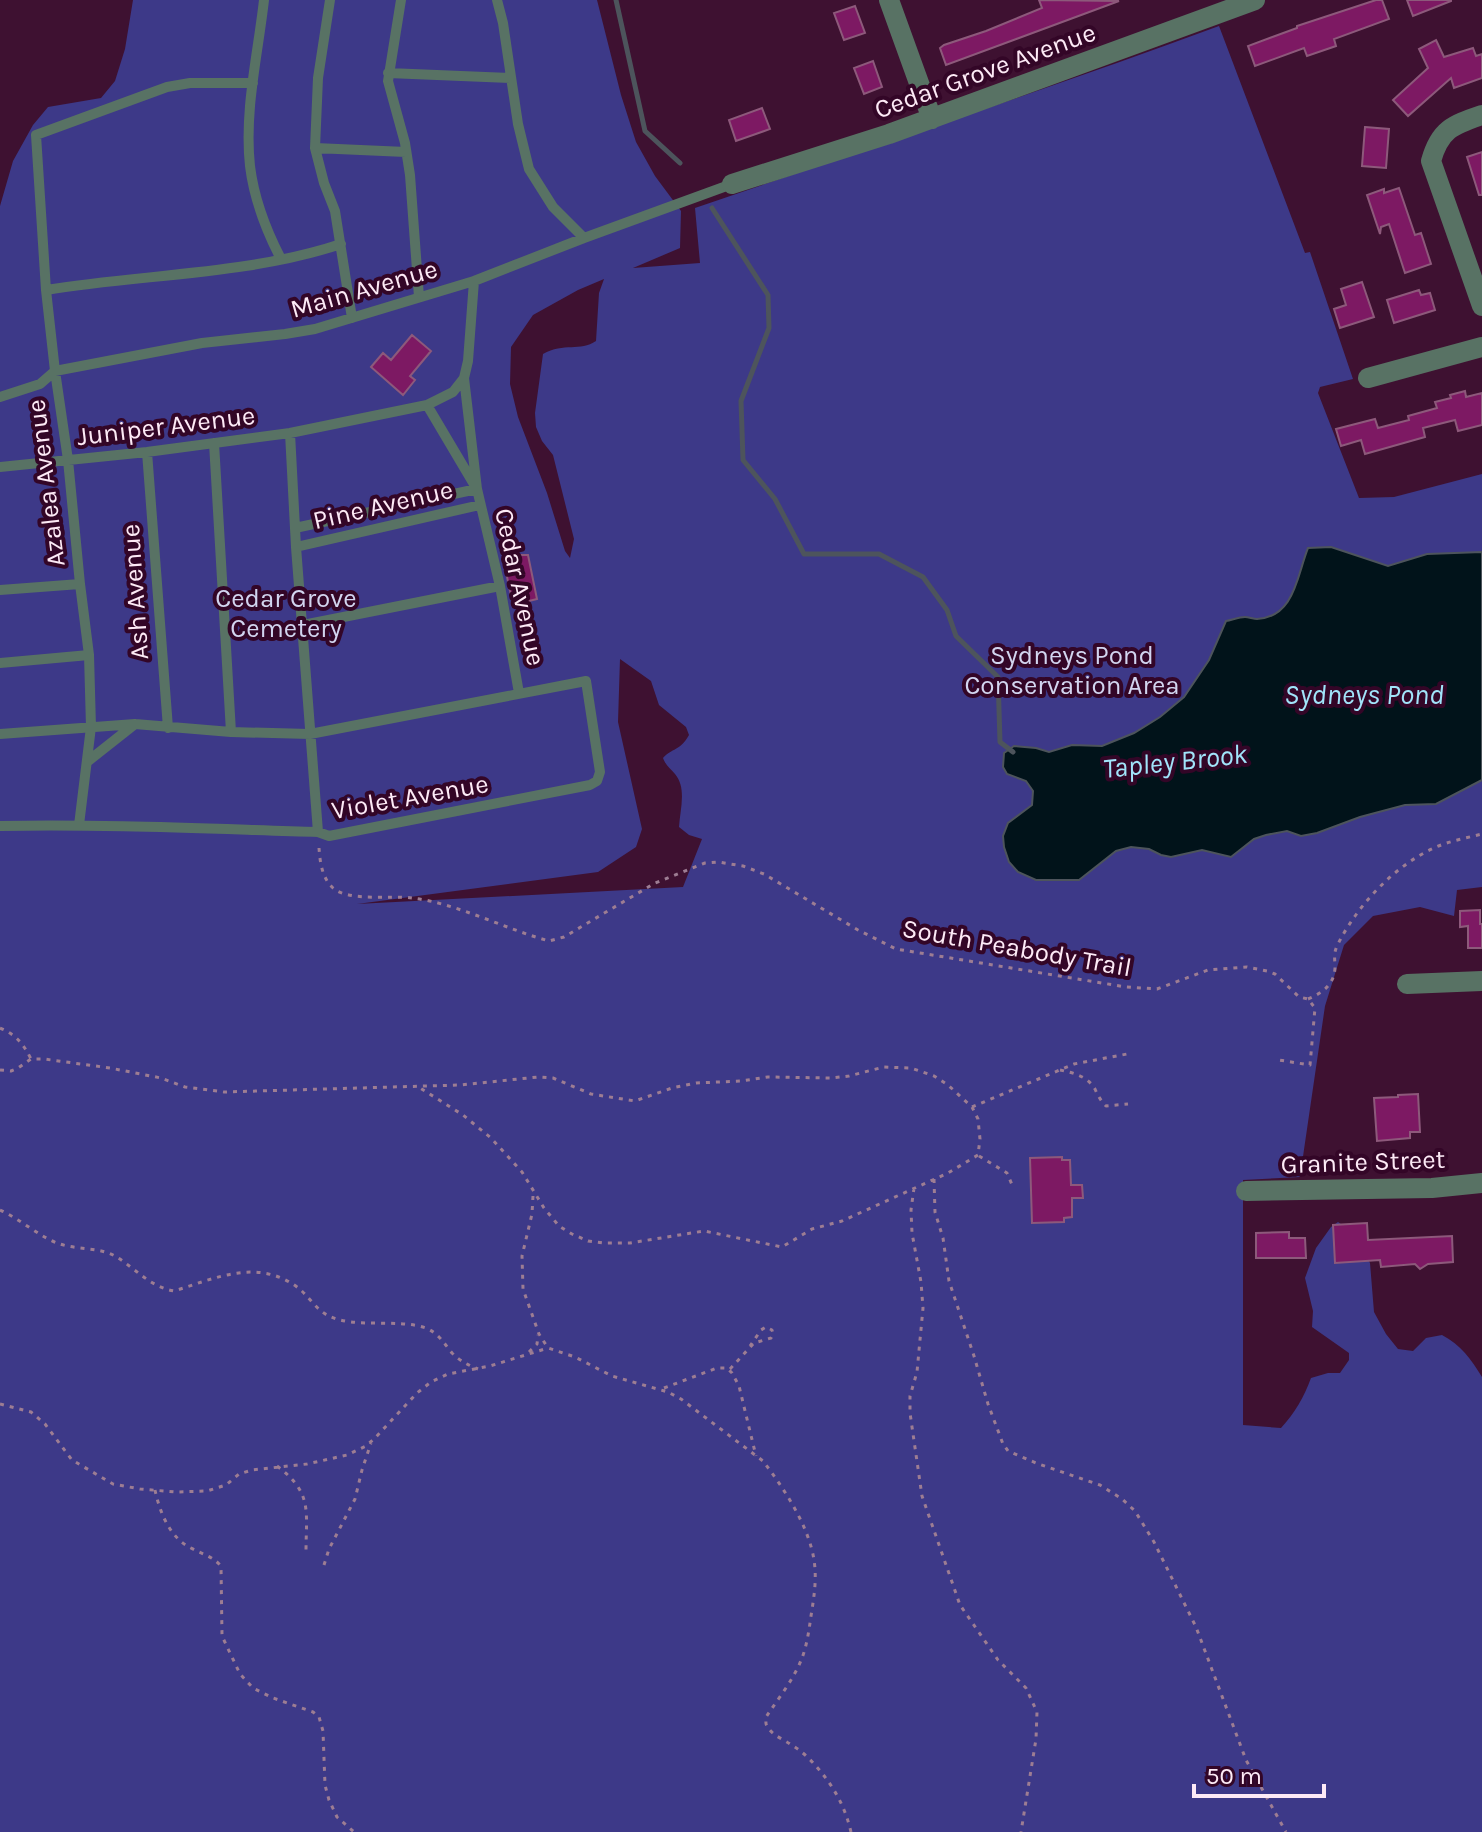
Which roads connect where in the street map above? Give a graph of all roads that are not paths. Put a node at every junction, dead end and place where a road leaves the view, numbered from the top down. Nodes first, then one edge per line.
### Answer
1 (264, 0) edge
2 (330, 0) edge
3 (401, 0) edge
4 (497, 0) edge
5 (889, 0) edge
6 (1255, 0) edge
7 (388, 73) junction
8 (511, 78) junction
9 (253, 83) junction
10 (1482, 115) edge
11 (932, 119) junction
12 (315, 148) junction
13 (406, 152) junction
14 (732, 184) joint
15 (584, 238) junction
16 (341, 244) junction
17 (281, 259) junction
18 (474, 281) junction
19 (46, 290) junction
20 (419, 297) junction
21 (1482, 306) edge
22 (352, 318) junction
23 (1482, 347) edge
24 (55, 371) junction
25 (464, 378) junction
26 (1368, 378) dead end
27 (0, 397) edge
28 (427, 405) junction
29 (290, 433) junction
30 (214, 443) junction
31 (147, 452) junction
32 (68, 460) junction
33 (0, 467) edge
34 (477, 489) junction
35 (480, 505) junction
36 (295, 528) junction
37 (296, 547) junction
38 (80, 584) junction
39 (500, 586) junction
40 (0, 590) edge
41 (303, 625) junction
42 (89, 655) junction
43 (0, 663) edge
44 (519, 693) junction
45 (135, 724) junction
46 (91, 727) junction
47 (168, 728) junction
48 (231, 732) junction
49 (0, 734) edge
50 (310, 734) junction
51 (87, 762) junction
52 (79, 825) junction
53 (0, 826) edge
54 (318, 832) junction
55 (1482, 981) edge
56 (1407, 984) dead end
57 (1482, 1183) edge
58 (1246, 1191) dead end

1 - 9 lane
2 - 12 lane
3 - 7 lane
4 - 8 lane
5 - 11 street
6 - 11 street, Cedar Grove Avenue
7 - 8 lane
7 - 13 lane
8 - 15 lane
9 - 17 lane
9 - 19 lane, Azalea Avenue
10 - 21 street
11 - 14 street, Cedar Grove Avenue
12 - 13 lane
12 - 16 lane
13 - 20 lane
14 - 15 lane, Main Avenue
15 - 18 lane, Main Avenue
16 - 17 lane
16 - 22 lane
17 - 19 lane
18 - 20 lane, Main Avenue
18 - 25 lane, Cedar Avenue
19 - 24 lane, Azalea Avenue
20 - 22 lane, Main Avenue
22 - 24 lane, Main Avenue
23 - 26 street
24 - 27 lane, Main Avenue
24 - 32 lane, Azalea Avenue
25 - 28 lane
25 - 34 lane, Cedar Avenue
28 - 29 lane, Juniper Avenue
28 - 34 lane, Cedar Avenue
29 - 30 lane, Juniper Avenue
29 - 36 lane
30 - 31 lane, Juniper Avenue
30 - 48 lane
31 - 32 lane, Juniper Avenue
31 - 47 lane, Ash Avenue
32 - 33 lane, Juniper Avenue
32 - 38 lane, Azalea Avenue
34 - 35 lane, Cedar Avenue
34 - 36 lane, Pine Avenue
35 - 37 lane, Pine Avenue
35 - 39 lane, Cedar Avenue
36 - 37 lane
37 - 41 lane
38 - 40 lane
38 - 42 lane, Azalea Avenue
39 - 41 lane
39 - 44 lane, Cedar Avenue
41 - 50 lane
42 - 43 lane
42 - 46 lane, Azalea Avenue
44 - 50 lane
44 - 54 lane, Violet Avenue
45 - 46 lane
45 - 47 lane
45 - 51 lane
46 - 49 lane
46 - 51 lane, Azalea Avenue
47 - 48 lane
48 - 50 lane
50 - 54 lane
51 - 52 lane, Azalea Avenue
52 - 53 lane, Violet Avenue
52 - 54 lane, Violet Avenue
55 - 56 street
57 - 58 street, Granite Street

